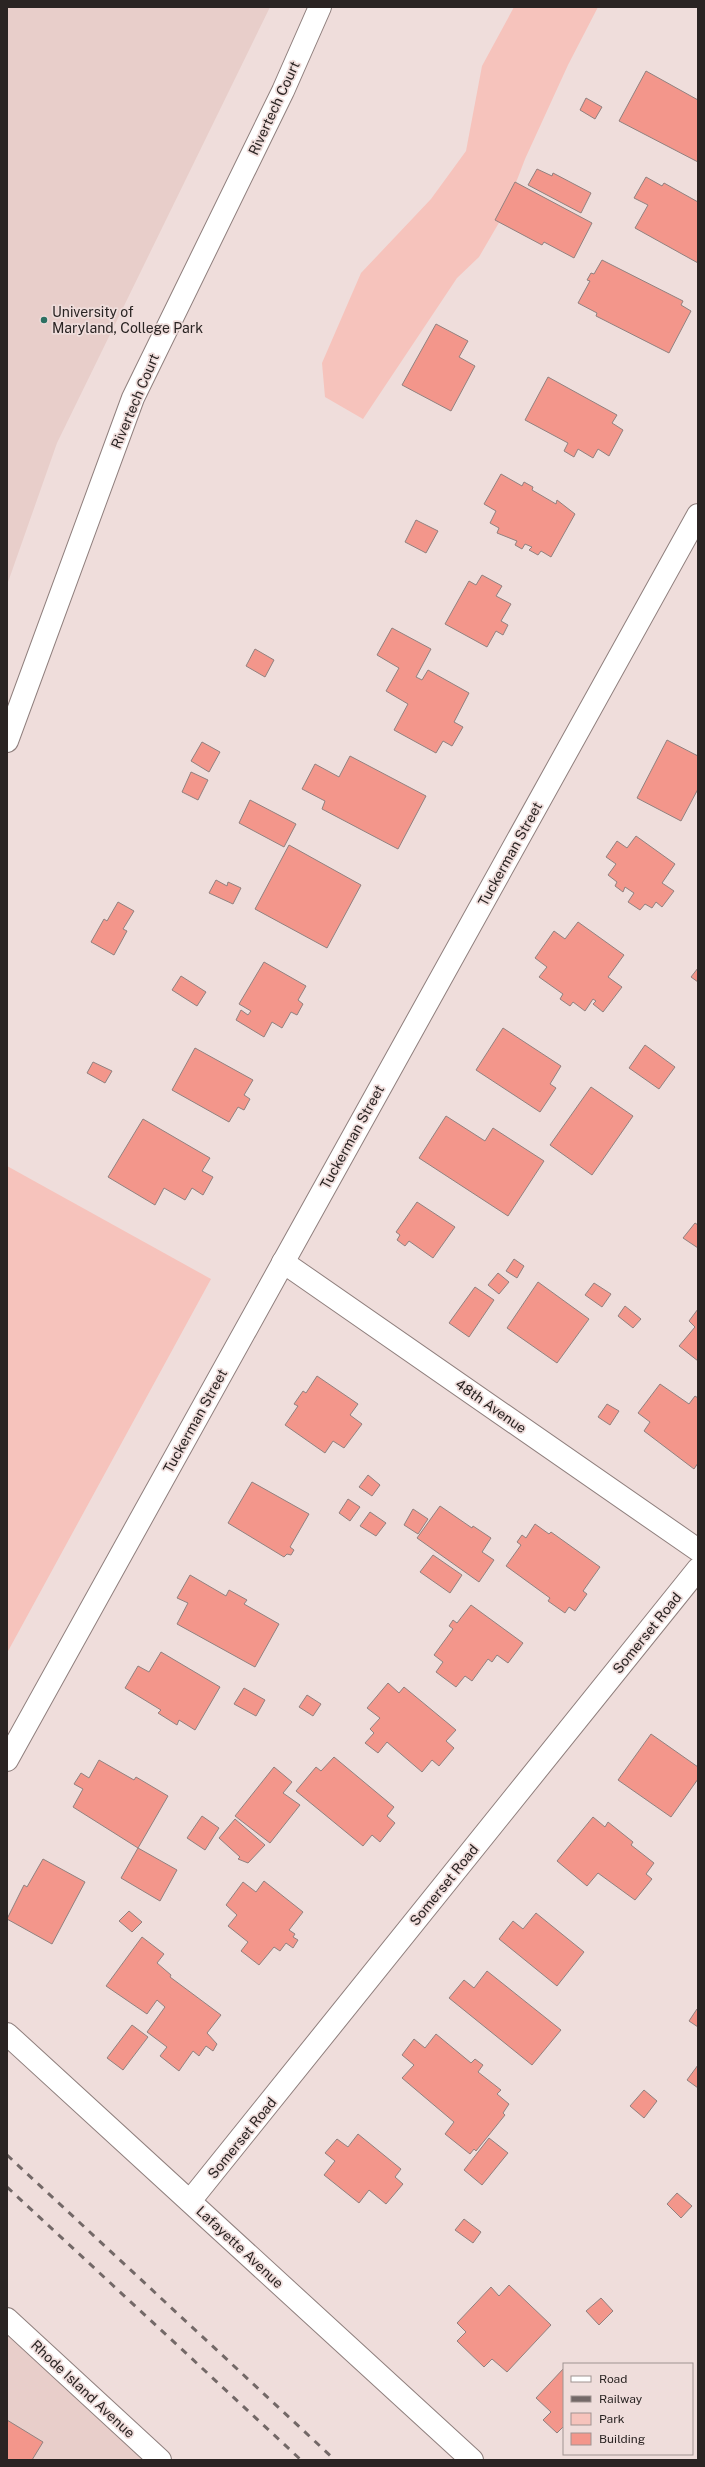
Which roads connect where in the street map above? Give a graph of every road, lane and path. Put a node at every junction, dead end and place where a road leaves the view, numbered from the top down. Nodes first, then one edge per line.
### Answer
1 (320, 7) edge
2 (698, 515) edge
3 (692, 540) edge
4 (7, 741) edge
5 (283, 1262) junction
6 (698, 1550) edge
7 (698, 1569) edge
8 (7, 1760) edge
9 (7, 2034) edge
10 (190, 2202) junction
11 (7, 2319) edge
12 (160, 2460) edge
13 (472, 2460) edge

1 - 4 street, Rivertech Court
2 - 3 street, Tuckerman Street
3 - 5 street, Tuckerman Street
5 - 6 street, 48th Avenue
5 - 8 street, Tuckerman Street
7 - 10 street, Somerset Road
9 - 10 street, Lafayette Avenue
10 - 13 street, Lafayette Avenue
11 - 12 street, Rhode Island Avenue

